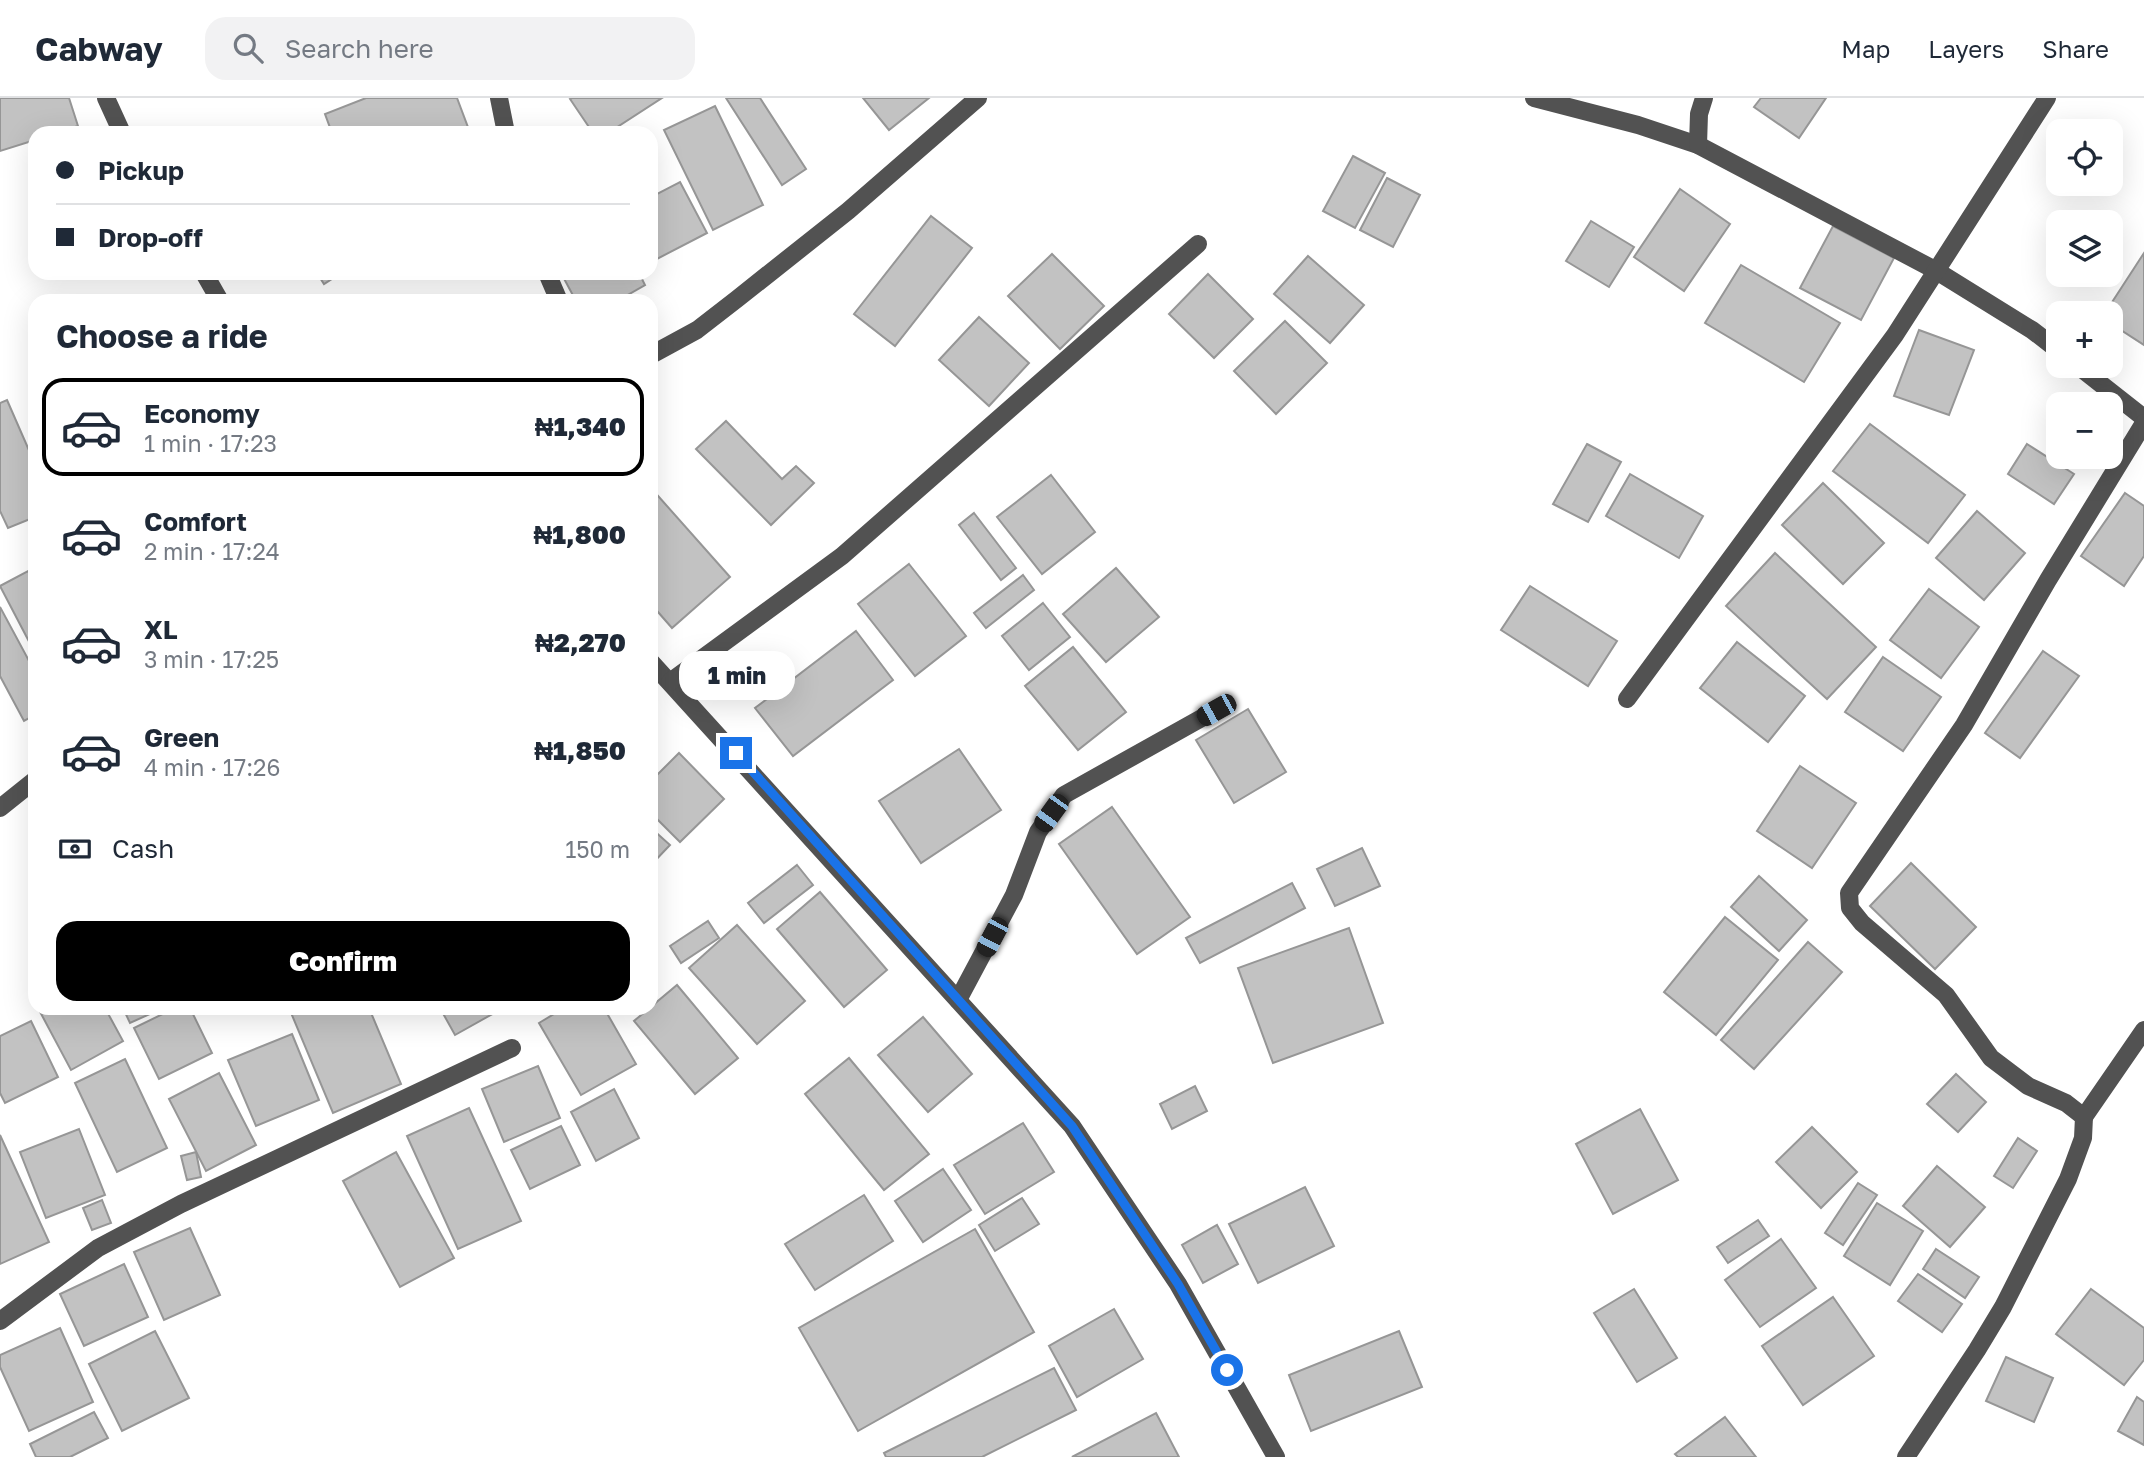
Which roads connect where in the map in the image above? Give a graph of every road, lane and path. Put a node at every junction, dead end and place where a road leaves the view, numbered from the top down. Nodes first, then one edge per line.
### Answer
1 (106, 98) edge
2 (499, 98) edge
3 (978, 98) edge
4 (1534, 98) edge
5 (1704, 98) edge
6 (2047, 98) edge
7 (119, 126) edge
8 (505, 126) edge
9 (1698, 145) junction
10 (1198, 244) dead end
11 (1935, 270) junction
12 (2046, 341) edge
13 (658, 351) edge
14 (2093, 378) edge
15 (2144, 420) edge
16 (658, 669) edge
17 (670, 682) junction
18 (1626, 699) dead end
19 (1216, 710) dead end
20 (28, 786) edge
21 (0, 808) edge
22 (958, 1000) junction
23 (2144, 1030) edge
24 (512, 1048) dead end
25 (2084, 1117) junction
26 (0, 1321) edge
27 (1276, 1457) edge
28 (1906, 1457) edge

1 - 7 street
2 - 8 street
3 - 13 street
4 - 9 street
5 - 9 street
6 - 11 street
9 - 11 street
10 - 17 street
11 - 12 street
11 - 18 street
14 - 15 street
15 - 25 street
16 - 17 street
17 - 22 street
19 - 22 street
20 - 21 street
22 - 27 street
23 - 25 street
24 - 26 street
25 - 28 street

